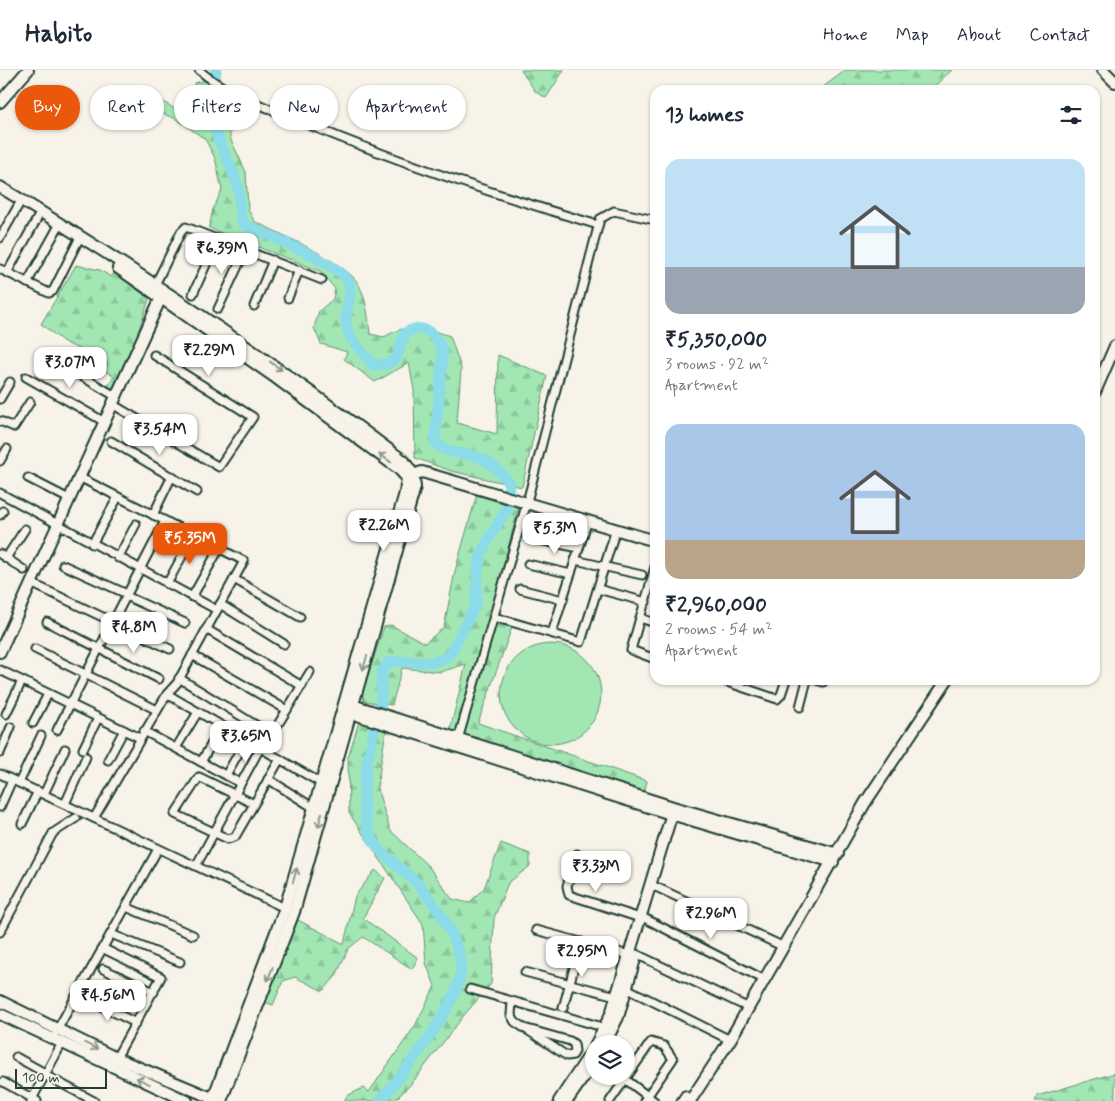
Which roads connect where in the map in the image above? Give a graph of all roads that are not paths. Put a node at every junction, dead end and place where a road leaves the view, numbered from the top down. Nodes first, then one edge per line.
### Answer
1 (28, 70) edge
2 (199, 70) edge
3 (1102, 70) edge
4 (1115, 82) edge
5 (0, 102) edge
6 (0, 187) edge
7 (0, 194) edge
8 (18, 206) junction
9 (38, 217) junction
10 (650, 219) edge
11 (598, 224) junction
12 (57, 229) junction
13 (0, 238) edge
14 (218, 238) junction
15 (78, 241) junction
16 (246, 249) junction
17 (273, 260) junction
18 (299, 270) junction
19 (3, 271) edge
20 (322, 280) dead end
21 (27, 284) junction
22 (158, 290) junction
23 (193, 294) dead end
24 (288, 298) dead end
25 (254, 306) dead end
26 (218, 309) dead end
27 (1115, 346) edge
28 (46, 355) dead end
29 (154, 356) dead end
30 (26, 377) dead end
31 (1100, 380) edge
32 (10, 382) dead end
33 (0, 400) edge
34 (114, 400) junction
35 (30, 402) dead end
36 (0, 420) edge
37 (103, 421) junction
38 (111, 441) dead end
39 (6, 450) dead end
40 (0, 461) edge
41 (172, 476) junction
42 (410, 476) junction
43 (79, 477) junction
44 (28, 478) dead end
45 (197, 492) dead end
46 (0, 493) edge
47 (118, 497) junction
48 (69, 499) junction
49 (524, 501) junction
50 (153, 515) junction
51 (588, 520) junction
52 (165, 521) junction
53 (136, 524) dead end
54 (58, 526) junction
55 (25, 529) dead end
56 (616, 529) junction
57 (193, 536) junction
58 (535, 539) dead end
59 (650, 539) edge
60 (92, 544) junction
61 (579, 548) junction
62 (219, 549) junction
63 (3, 556) edge
64 (118, 558) junction
65 (575, 560) junction
66 (528, 564) dead end
67 (63, 565) dead end
68 (605, 566) junction
69 (24, 570) dead end
70 (140, 570) junction
71 (571, 574) junction
72 (642, 575) dead end
73 (234, 580) junction
74 (31, 583) junction
75 (167, 584) junction
76 (520, 589) dead end
77 (598, 589) junction
78 (650, 592) edge
79 (127, 595) junction
80 (192, 597) junction
81 (563, 600) junction
82 (646, 602) junction
83 (218, 607) junction
84 (300, 617) dead end
85 (494, 617) junction
86 (640, 618) junction
87 (113, 621) junction
88 (650, 621) edge
89 (46, 622) dead end
90 (185, 624) dead end
91 (206, 630) junction
92 (552, 634) junction
93 (284, 644) dead end
94 (35, 649) dead end
95 (99, 649) junction
96 (170, 649) dead end
97 (0, 652) edge
98 (192, 654) junction
99 (650, 657) edge
100 (0, 670) edge
101 (310, 672) dead end
102 (86, 674) junction
103 (179, 678) junction
104 (159, 679) dead end
105 (22, 681) junction
106 (736, 685) edge
107 (784, 685) edge
108 (806, 685) edge
109 (944, 685) edge
110 (302, 686) junction
111 (48, 694) junction
112 (166, 694) junction
113 (70, 704) junction
114 (800, 707) dead end
115 (348, 708) junction
116 (157, 710) junction
117 (287, 710) junction
118 (198, 712) junction
119 (6, 714) dead end
120 (98, 718) junction
121 (32, 723) dead end
122 (222, 726) junction
123 (11, 727) dead end
124 (57, 730) dead end
125 (124, 730) junction
126 (144, 731) junction
127 (272, 734) junction
128 (41, 736) dead end
129 (140, 738) junction
130 (246, 740) junction
131 (457, 742) junction
132 (176, 748) junction
133 (65, 749) dead end
134 (83, 749) dead end
135 (262, 749) junction
136 (0, 753) edge
137 (86, 756) dead end
138 (280, 759) junction
139 (108, 760) dead end
140 (201, 762) junction
141 (0, 774) edge
142 (226, 775) junction
143 (268, 778) junction
144 (16, 781) junction
145 (321, 782) junction
146 (240, 783) junction
147 (41, 792) junction
148 (234, 794) junction
149 (65, 804) junction
150 (254, 804) junction
151 (0, 807) edge
152 (314, 808) junction
153 (675, 812) junction
154 (76, 818) dead end
155 (94, 818) junction
156 (22, 824) dead end
157 (213, 833) junction
158 (158, 849) junction
159 (577, 854) dead end
160 (835, 858) junction
161 (196, 866) junction
162 (656, 887) junction
163 (126, 907) junction
164 (290, 910) junction
165 (643, 919) junction
166 (536, 930) dead end
167 (0, 932) edge
168 (111, 934) junction
169 (193, 935) dead end
170 (581, 942) junction
171 (102, 948) junction
172 (784, 948) junction
173 (633, 954) junction
174 (180, 962) dead end
175 (102, 969) dead end
176 (524, 972) dead end
177 (121, 977) junction
178 (765, 980) junction
179 (569, 984) junction
180 (626, 988) junction
181 (470, 989) dead end
182 (154, 992) junction
183 (616, 996) junction
184 (89, 1000) dead end
185 (0, 1001) edge
186 (512, 1002) junction
187 (104, 1007) junction
188 (563, 1008) dead end
189 (749, 1008) junction
190 (0, 1014) edge
191 (136, 1023) junction
192 (610, 1025) junction
193 (524, 1028) junction
194 (54, 1034) junction
195 (603, 1035) edge
196 (607, 1035) edge
197 (730, 1040) junction
198 (62, 1043) junction
199 (16, 1057) dead end
200 (116, 1058) junction
201 (635, 1063) edge
202 (585, 1066) edge
203 (585, 1070) edge
204 (45, 1074) junction
205 (3, 1082) dead end
206 (620, 1085) edge
207 (631, 1085) edge
208 (645, 1098) edge
209 (685, 1099) edge
210 (33, 1100) edge
211 (216, 1100) edge
212 (94, 1101) edge
213 (187, 1101) edge
214 (558, 1101) edge
215 (567, 1101) edge
216 (610, 1101) edge
217 (654, 1101) edge

1 - 5 street
2 - 11 street
3 - 4 street
6 - 22 street
7 - 8 street
8 - 9 street
8 - 13 street
9 - 12 street
9 - 19 street
10 - 11 street
11 - 49 street
12 - 15 street
12 - 21 street
14 - 16 street
14 - 22 street
14 - 23 street
15 - 21 street
15 - 22 street
16 - 17 street
16 - 26 street
17 - 18 street
17 - 25 street
18 - 20 street
18 - 24 street
19 - 21 street
22 - 34 street
22 - 42 street
27 - 31 street
28 - 34 street
29 - 34 street
30 - 37 street
32 - 33 street
34 - 37 street
35 - 36 street
37 - 43 street
38 - 41 street
39 - 40 street
41 - 45 street
41 - 50 street
42 - 49 street
42 - 115 street
43 - 47 street
43 - 48 street
44 - 48 street
46 - 54 street
47 - 50 street
47 - 60 street
48 - 54 street
49 - 51 street
49 - 85 street
50 - 52 street
51 - 56 street
51 - 61 street
52 - 57 street
52 - 70 street
53 - 64 street
54 - 60 street
54 - 74 street
55 - 63 street
56 - 59 street
56 - 68 street
57 - 62 street
57 - 75 street
58 - 61 street
60 - 64 street
61 - 65 street
62 - 73 street
62 - 80 street
63 - 69 street
64 - 70 street
65 - 68 street
65 - 71 street
66 - 71 street
67 - 79 street
68 - 72 street
68 - 77 street
70 - 75 street
70 - 79 street
71 - 81 street
73 - 83 street
73 - 84 street
74 - 87 street
74 - 97 street
75 - 80 street
76 - 81 street
77 - 82 street
77 - 92 street
78 - 82 street
79 - 87 street
79 - 90 street
80 - 83 street
81 - 92 street
82 - 86 street
83 - 91 street
83 - 93 street
85 - 92 street
85 - 131 street
86 - 88 street
86 - 99 street
87 - 95 street
87 - 96 street
89 - 95 street
91 - 98 street
91 - 110 street
94 - 102 street
95 - 102 street
95 - 104 street
98 - 103 street
98 - 117 street
100 - 105 street
101 - 110 street
102 - 113 street
102 - 116 street
103 - 112 street
103 - 127 street
105 - 111 street
105 - 119 street
106 - 107 street
108 - 114 street
109 - 160 street
110 - 117 street
111 - 113 street
111 - 121 street
112 - 116 street
112 - 118 street
113 - 120 street
113 - 124 street
115 - 131 street
115 - 145 street
115 -> 164 street
116 - 126 street
117 - 127 street
118 - 122 street
118 - 132 street
120 - 125 street
120 - 134 street
122 - 130 street
122 - 140 street
123 - 136 street
125 - 129 street
125 - 139 street
126 - 129 street
126 - 132 street
127 - 135 street
128 - 144 street
129 - 155 street
130 - 135 street
130 - 142 street
131 - 153 street
132 - 140 street
133 - 147 street
135 - 138 street
135 - 146 street
137 - 149 street
138 - 143 street
138 - 145 street
140 - 142 street
141 - 144 street
142 - 146 street
143 - 150 street
143 - 152 street
144 - 147 street
144 - 151 street
145 - 152 street
146 - 148 street
147 - 149 street
147 - 156 street
148 - 150 street
148 - 157 street
148 - 157 street
149 - 155 street
150 - 157 street
164 -> 152 street
153 - 160 street
153 - 162 street
153 - 165 street
154 - 167 street
155 - 158 street
157 - 161 street
158 - 161 street
158 - 163 street
159 - 165 street
160 - 172 street
161 - 164 street
162 - 165 street
162 - 172 street
163 - 168 street
163 - 169 street
164 - 211 street
165 - 173 street
165 - 178 street
166 - 170 street
168 - 171 street
168 - 174 street
170 - 173 street
170 - 179 street
171 - 182 street
171 - 194 street
172 - 178 street
173 - 180 street
173 - 183 street
173 - 189 street
175 - 177 street
176 - 179 street
177 - 182 street
177 - 187 street
178 - 189 street
179 - 183 street
179 - 188 street
180 - 192 street
180 - 197 street
181 - 186 street
182 - 191 street
183 - 192 street
184 - 187 street
185 - 194 street
186 - 192 street
186 - 193 street
187 - 191 street
189 - 197 street
190 - 194 street
191 - 200 street
192 - 195 street
192 - 196 street
193 - 193 street
194 - 198 street
194 -> 200 street
197 - 209 street
198 - 204 street
213 -> 198 street
199 - 204 street
200 - 211 street
201 - 208 street
202 - 214 street
203 - 215 street
204 - 210 street
204 - 212 street
205 - 210 street
206 - 216 street
207 - 208 street
208 - 217 street

